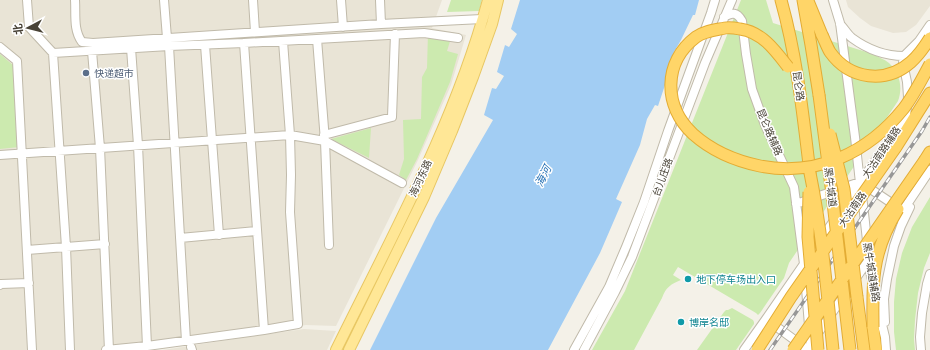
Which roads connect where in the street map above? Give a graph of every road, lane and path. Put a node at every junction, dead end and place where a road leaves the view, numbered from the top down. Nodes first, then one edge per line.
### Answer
1 (27, 0) edge
2 (75, 0) edge
3 (164, 0) edge
4 (253, 0) edge
5 (341, 0) edge
6 (380, 0) edge
7 (488, 0) edge
8 (498, 0) edge
9 (715, 0) edge
10 (732, 0) edge
11 (782, 0) edge
12 (803, 0) edge
13 (807, 0) edge
14 (833, 0) edge
15 (724, 17) junction
16 (482, 19) junction
17 (381, 24) junction
18 (840, 24) junction
19 (930, 25) edge
20 (343, 27) junction
21 (255, 32) junction
22 (395, 34) junction
23 (458, 38) dead end
24 (930, 38) edge
25 (317, 39) junction
26 (283, 41) junction
27 (168, 42) junction
28 (244, 43) junction
29 (205, 45) junction
30 (0, 47) edge
31 (131, 48) junction
32 (92, 51) junction
33 (53, 53) junction
34 (904, 56) junction
35 (930, 64) edge
36 (800, 93) junction
37 (930, 93) edge
38 (819, 95) junction
39 (290, 135) junction
40 (251, 138) junction
41 (325, 138) junction
42 (212, 140) junction
43 (175, 143) junction
44 (138, 145) junction
45 (100, 148) junction
46 (60, 150) junction
47 (22, 153) junction
48 (0, 155) edge
49 (928, 161) edge
50 (810, 173) junction
51 (860, 182) junction
52 (402, 183) dead end
53 (796, 204) junction
54 (905, 212) junction
55 (257, 231) junction
56 (219, 235) junction
57 (180, 238) junction
58 (105, 244) junction
59 (329, 245) dead end
60 (66, 247) junction
61 (27, 250) junction
62 (869, 260) junction
63 (804, 264) junction
64 (930, 274) edge
65 (29, 283) junction
66 (0, 285) edge
67 (766, 319) junction
68 (264, 330) junction
69 (885, 337) junction
70 (147, 346) junction
71 (190, 346) edge
72 (810, 349) edge
73 (32, 350) edge
74 (70, 350) edge
75 (106, 350) edge
76 (109, 350) edge
77 (336, 350) edge
78 (349, 350) edge
79 (574, 350) edge
80 (584, 350) edge
81 (744, 350) edge
82 (757, 350) edge
83 (793, 350) edge
84 (833, 350) edge
85 (850, 350) edge
86 (864, 350) edge
87 (876, 350) edge
88 (886, 350) edge
89 (921, 350) edge

1 - 33 street
2 - 27 street
3 - 27 street
4 - 21 street
5 - 20 street
6 - 17 street
7 - 16 main road, 海河东路
8 - 78 main road, 海河东路
9 - 79 street, 台儿庄路
10 - 15 street, 台儿庄路
11 - 36 highway, 昆仑路
12 - 38 highway, 昆仑路
13 - 24 highway, bridge
14 - 18 street
15 - 53 street, 昆仑路辅路
15 - 80 street, 台儿庄路
16 - 17 street
16 - 77 main road, 海河东路
17 - 20 street
18 - 34 street
18 - 51 street
19 - 34 street
20 - 21 street
21 - 27 street
22 - 23 street
22 - 25 street
22 - 41 street
25 - 26 street
25 - 41 street
26 - 28 street
26 - 39 street
27 - 29 street
27 - 31 street
27 - 43 street
28 - 29 street
28 - 40 street
29 - 42 street
30 - 47 street
31 - 32 street
31 - 44 street
32 - 33 street
32 - 45 street
33 - 46 street
34 - 51 street, 大沽南路辅路
35 - 36 highway, bridge
36 - 50 highway, 昆仑路
37 - 82 highway, 大沽南路, bridge
38 - 85 highway, 黑牛城道, bridge
38 - 86 highway, bridge
39 - 40 street
39 - 41 street
39 - 68 street
40 - 42 street
40 - 55 street
41 - 52 street
41 - 59 street
42 - 43 street
42 - 56 street
43 - 44 street
43 - 57 street
44 - 45 street
44 - 70 street
45 - 46 street
45 - 58 street
46 - 47 street
46 - 60 street
47 - 48 street
47 - 61 street
49 - 54 street
49 - 83 highway, bridge
49 - 87 highway, bridge
50 - 72 highway, bridge
50 - 84 highway, 黑牛城道, bridge
51 - 53 street
51 - 54 street
51 - 62 street, 黑牛城道辅路
51 - 63 street, 大沽南路辅路
53 - 63 street, 昆仑路辅路
54 - 62 street
54 - 69 street
55 - 56 street
55 - 68 street
56 - 57 street
57 - 71 street
58 - 60 street
58 - 76 street
60 - 61 street
60 - 74 street
61 - 65 street
62 - 69 street, 黑牛城道辅路
62 - 72 street
63 - 67 street, 大沽南路辅路
63 - 72 street
64 - 89 street
65 - 66 street
65 - 73 street
67 - 72 street
67 - 81 street, 大沽南路辅路
68 - 71 street
69 - 88 street, 黑牛城道辅路
70 - 71 street
70 - 76 street
75 - 76 street

